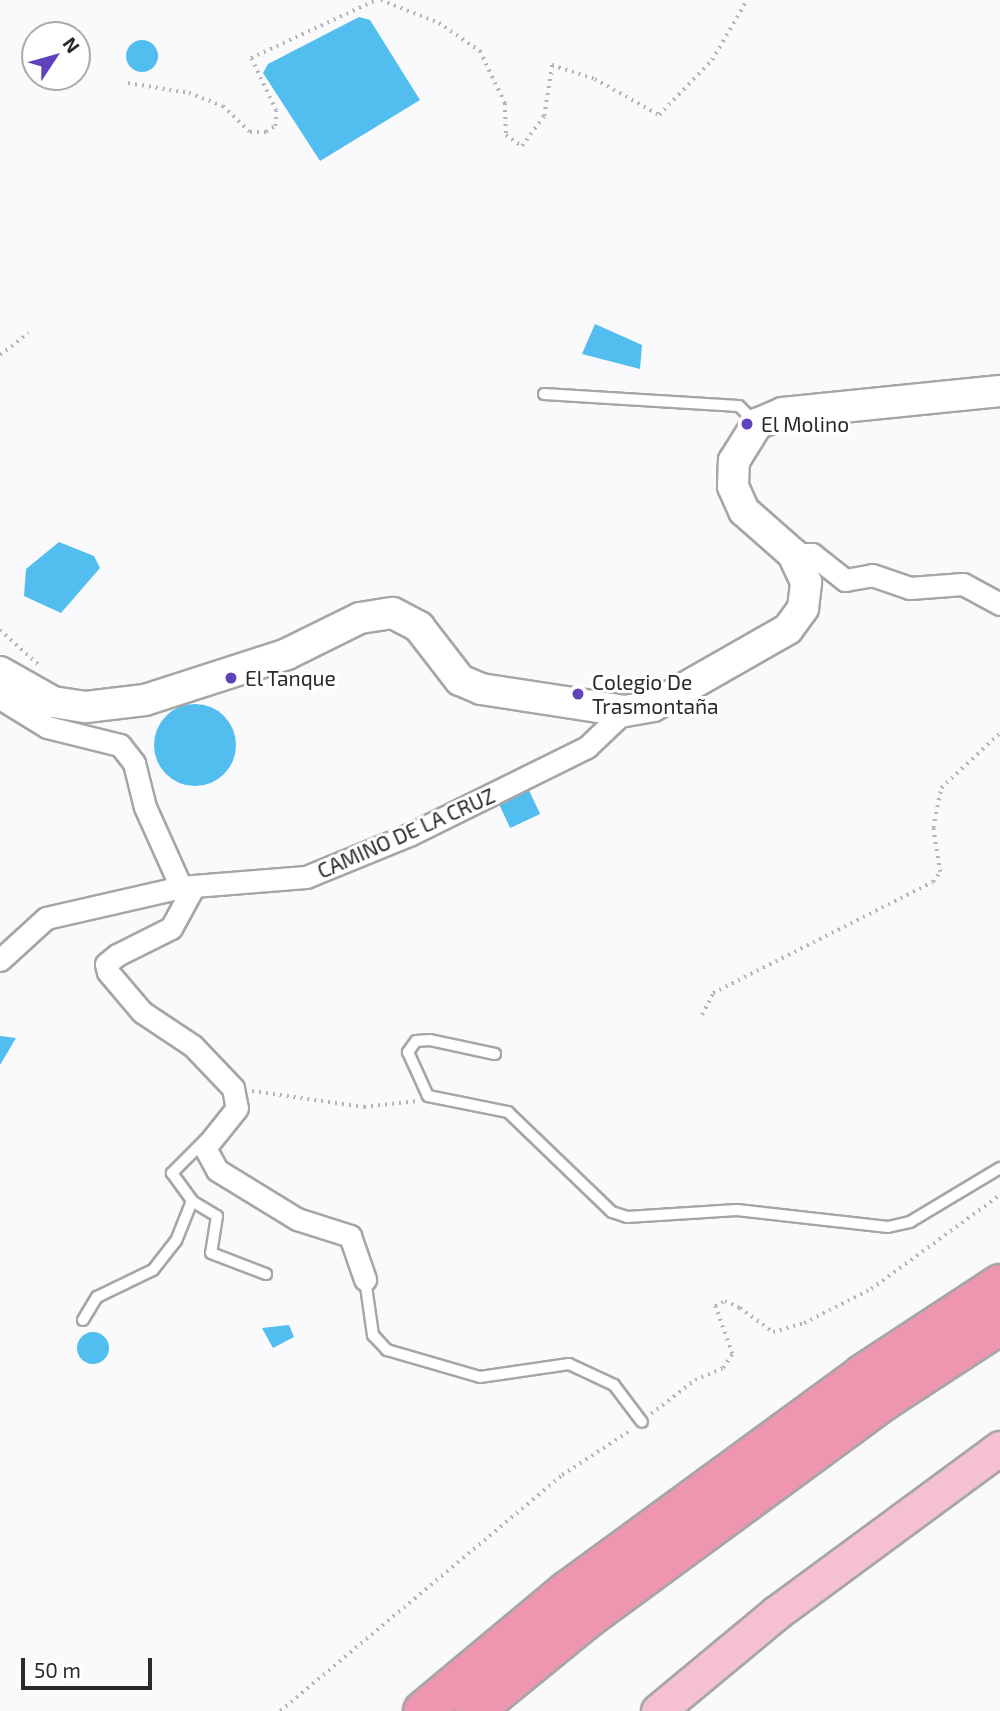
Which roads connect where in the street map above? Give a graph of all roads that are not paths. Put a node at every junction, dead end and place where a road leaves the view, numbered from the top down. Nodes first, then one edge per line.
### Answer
1 (1000, 391) edge
2 (544, 394) dead end
3 (757, 424) junction
4 (793, 554) junction
5 (1000, 604) edge
6 (0, 672) edge
7 (0, 698) edge
8 (625, 711) junction
9 (187, 887) junction
10 (0, 960) edge
11 (495, 1054) dead end
12 (209, 1136) junction
13 (1000, 1168) edge
14 (192, 1201) junction
15 (266, 1274) dead end
16 (365, 1279) joint
17 (1000, 1284) edge
18 (83, 1320) dead end
19 (1000, 1325) edge
20 (642, 1422) dead end
21 (1000, 1448) edge
22 (423, 1711) edge
23 (474, 1711) edge
24 (658, 1711) edge

1 - 3 street
2 - 3 lane
3 - 4 street
4 - 5 street
4 - 8 street, CAMINO DE LA CRUZ
6 - 8 street
7 - 9 street
8 - 9 street, CAMINO DE LA CRUZ
9 - 10 street, CAMINO DE LA CRUZ
9 - 12 street
11 - 13 lane
12 - 14 lane
12 - 16 street
14 - 15 lane
14 - 18 lane
16 - 20 lane
17 - 22 highway
19 - 23 highway
21 - 24 main road

